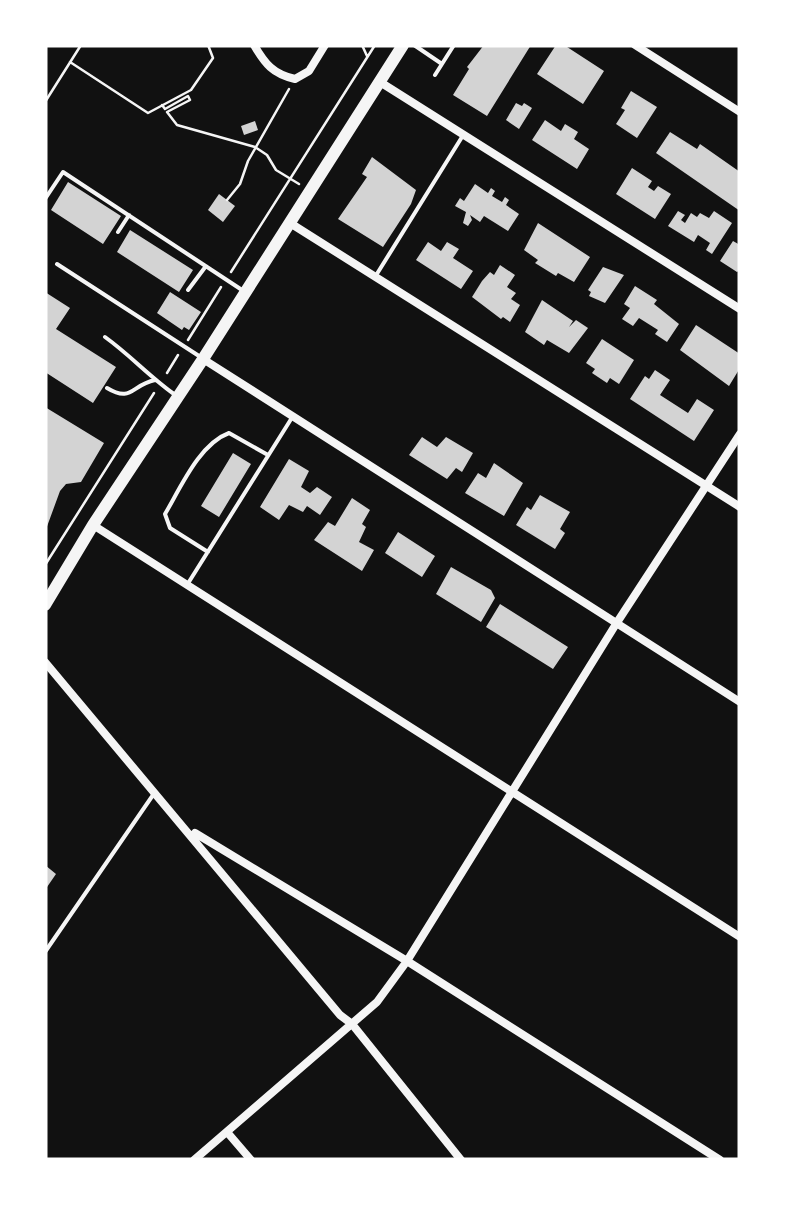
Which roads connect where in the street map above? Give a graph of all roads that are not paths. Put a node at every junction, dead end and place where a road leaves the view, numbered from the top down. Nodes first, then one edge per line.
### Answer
1 (254, 45) edge
2 (325, 45) edge
3 (404, 45) edge
4 (414, 45) edge
5 (454, 45) edge
6 (636, 45) edge
7 (648, 48) edge
8 (442, 64) junction
9 (435, 74) dead end
10 (380, 82) junction
11 (739, 111) edge
12 (462, 136) junction
13 (45, 199) edge
14 (129, 215) junction
15 (290, 223) junction
16 (118, 232) dead end
17 (56, 264) dead end
18 (206, 266) junction
19 (375, 278) junction
20 (188, 290) dead end
21 (246, 292) junction
22 (740, 308) edge
23 (105, 337) dead end
24 (204, 358) junction
25 (157, 382) junction
26 (107, 388) dead end
27 (178, 397) junction
28 (293, 416) junction
29 (740, 434) edge
30 (268, 455) junction
31 (706, 485) junction
32 (740, 507) edge
33 (93, 524) junction
34 (208, 552) junction
35 (187, 585) junction
36 (45, 605) edge
37 (616, 624) junction
38 (45, 662) edge
39 (740, 702) edge
40 (155, 791) junction
41 (511, 792) junction
42 (187, 828) junction
43 (740, 937) edge
44 (45, 952) edge
45 (407, 961) junction
46 (352, 1024) junction
47 (227, 1132) junction
48 (194, 1160) edge
49 (251, 1160) edge
50 (460, 1160) edge
51 (720, 1160) edge

1 - 2 street
3 - 10 main road
4 - 8 lane
5 - 8 lane
6 - 7 street
7 - 11 street
8 - 9 lane
10 - 12 street
10 - 15 main road
12 - 19 lane
12 - 22 street
13 - 14 lane
14 - 16 lane
14 - 18 lane
15 - 19 street
15 - 21 main road
17 - 24 lane
18 - 20 lane
18 - 21 lane
19 - 31 street
21 - 24 main road
23 - 25 lane
24 - 27 main road
24 - 28 street
25 - 26 lane
25 - 27 lane
27 - 33 main road
28 - 30 lane
28 - 37 street
29 - 31 street
30 - 34 lane
30 - 34 lane
31 - 32 street
31 - 37 street
33 - 35 street
33 - 36 main road
34 - 35 lane
35 - 41 street
37 - 39 street
37 - 41 street
38 - 40 street
40 - 42 street
40 - 44 lane
41 - 43 street
41 - 45 street
42 - 45 street
42 - 46 street
45 - 46 street
45 - 51 street
46 - 47 street
46 - 50 street
47 - 48 street
47 - 49 street

